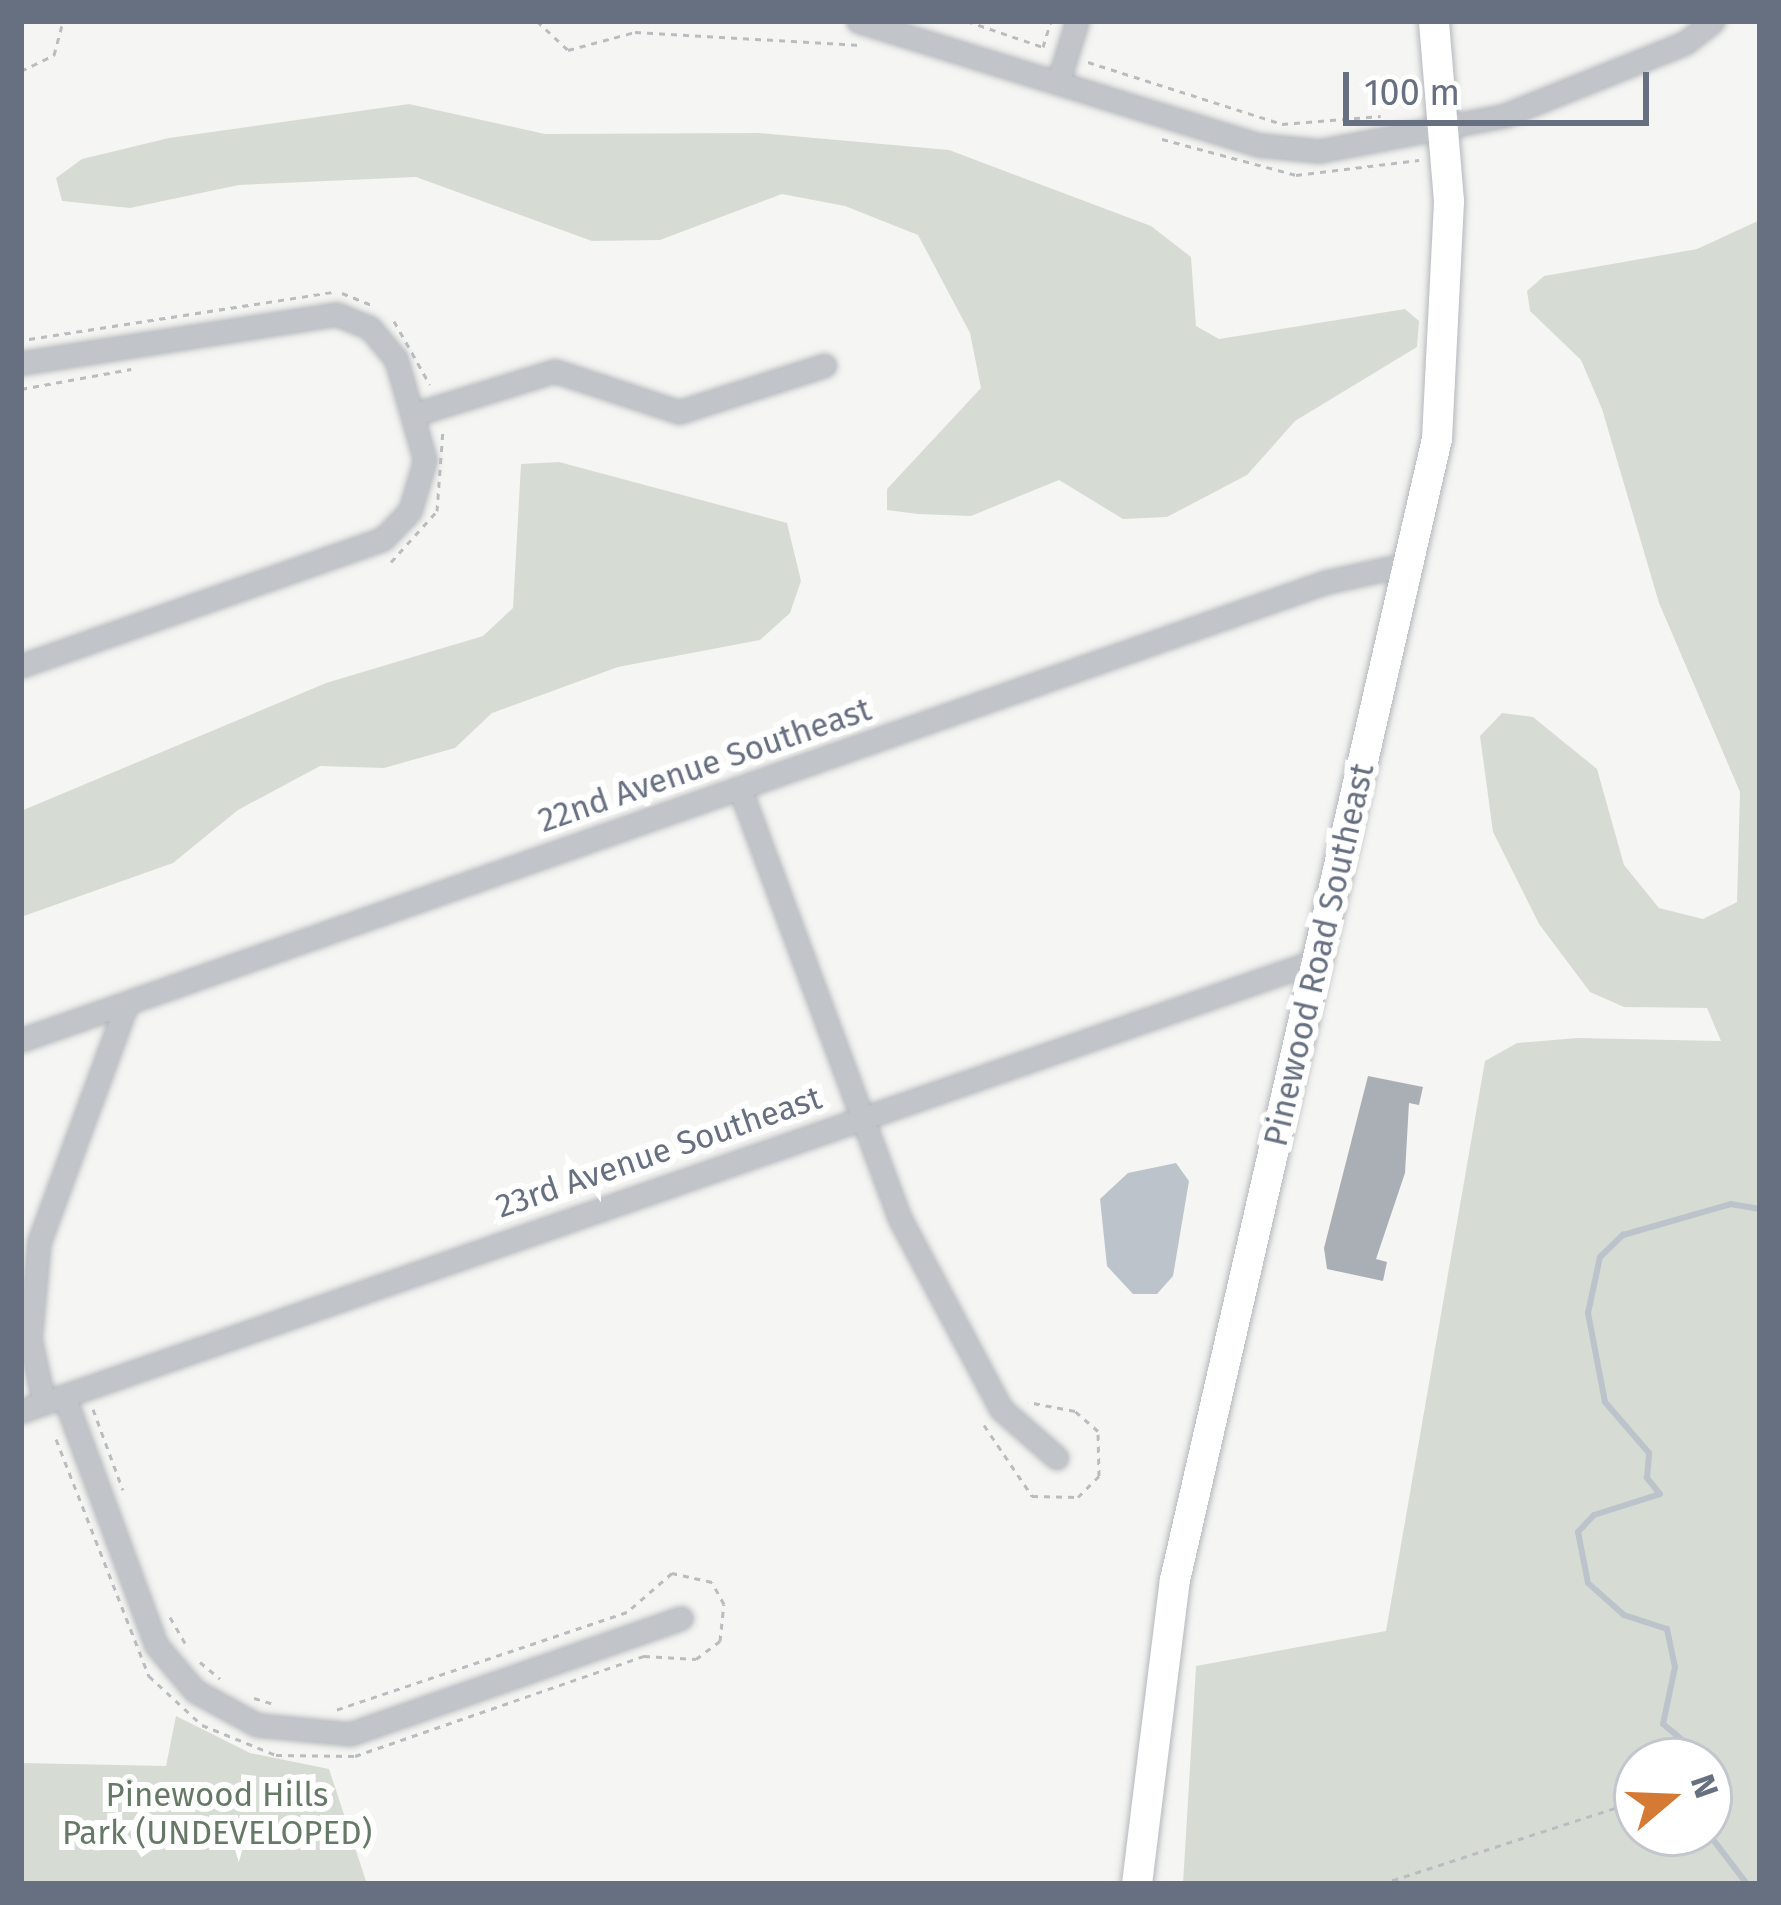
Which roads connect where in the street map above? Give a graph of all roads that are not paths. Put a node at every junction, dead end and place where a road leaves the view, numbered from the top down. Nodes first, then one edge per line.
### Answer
1 (858, 21) edge
2 (1077, 21) edge
3 (1434, 21) edge
4 (1713, 21) edge
5 (1060, 76) junction
6 (1446, 132) junction
7 (21, 363) edge
8 (825, 364) dead end
9 (415, 414) junction
10 (1413, 563) junction
11 (21, 666) edge
12 (740, 789) junction
13 (1318, 960) junction
14 (127, 1003) junction
15 (21, 1040) edge
16 (863, 1117) junction
17 (53, 1407) junction
18 (21, 1411) edge
19 (1057, 1457) dead end
20 (681, 1618) dead end
21 (1137, 1884) edge

1 - 5 street
2 - 5 street
3 - 6 street, Pinewood Road Southeast
4 - 6 street
5 - 6 street
6 - 10 street, Pinewood Road Southeast
7 - 9 street
8 - 9 street
9 - 11 street
10 - 12 street, 22nd Avenue Southeast
10 - 13 street, Pinewood Road Southeast
12 - 14 street, 22nd Avenue Southeast
12 - 16 street
13 - 16 street, 23rd Avenue Southeast
13 - 21 street, Pinewood Road Southeast
14 - 15 street, 22nd Avenue Southeast
14 - 17 street
16 - 17 street, 23rd Avenue Southeast
16 - 19 street
17 - 18 street, 23rd Avenue Southeast
17 - 20 street

